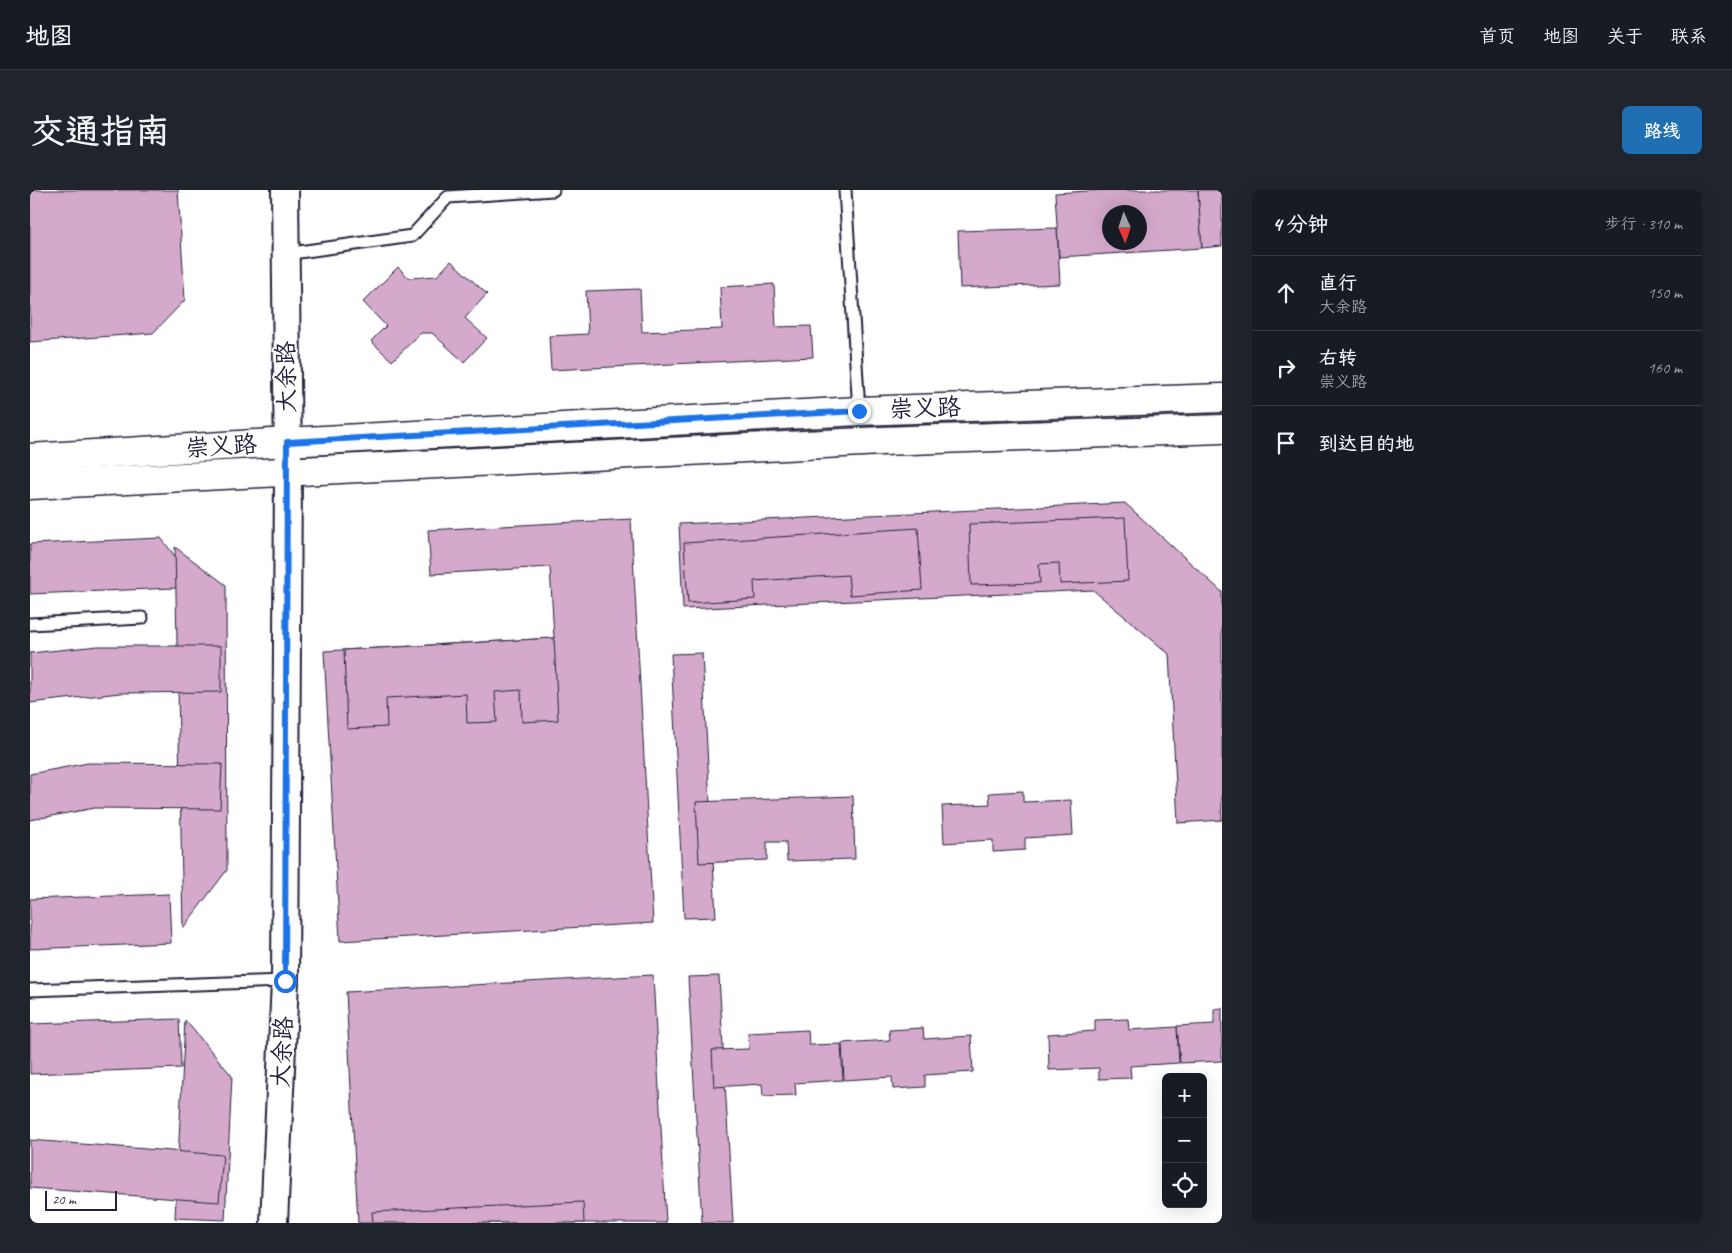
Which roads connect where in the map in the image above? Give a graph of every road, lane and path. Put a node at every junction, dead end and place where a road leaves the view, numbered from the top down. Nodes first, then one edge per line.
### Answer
1 (285, 190) edge
2 (544, 190) edge
3 (553, 190) edge
4 (845, 190) edge
5 (285, 254) junction
6 (1222, 398) edge
7 (859, 411) junction
8 (1222, 429) edge
9 (287, 442) junction
10 (30, 458) edge
11 (288, 471) junction
12 (30, 485) edge
13 (142, 618) dead end
14 (30, 624) edge
15 (285, 981) junction
16 (30, 990) edge
17 (274, 1223) edge

1 - 5 street, 大余路
2 - 3 lane
2 - 5 lane
4 - 7 lane
5 - 9 street, 大余路
6 - 7 main road, 崇义路
7 - 9 main road, 崇义路
8 - 11 main road, 崇义路
9 - 10 main road, 崇义路
9 - 11 street, 大余路
11 - 12 main road, 崇义路
11 - 15 street, 大余路
13 - 14 lane
15 - 16 lane
15 - 17 street, 大余路

